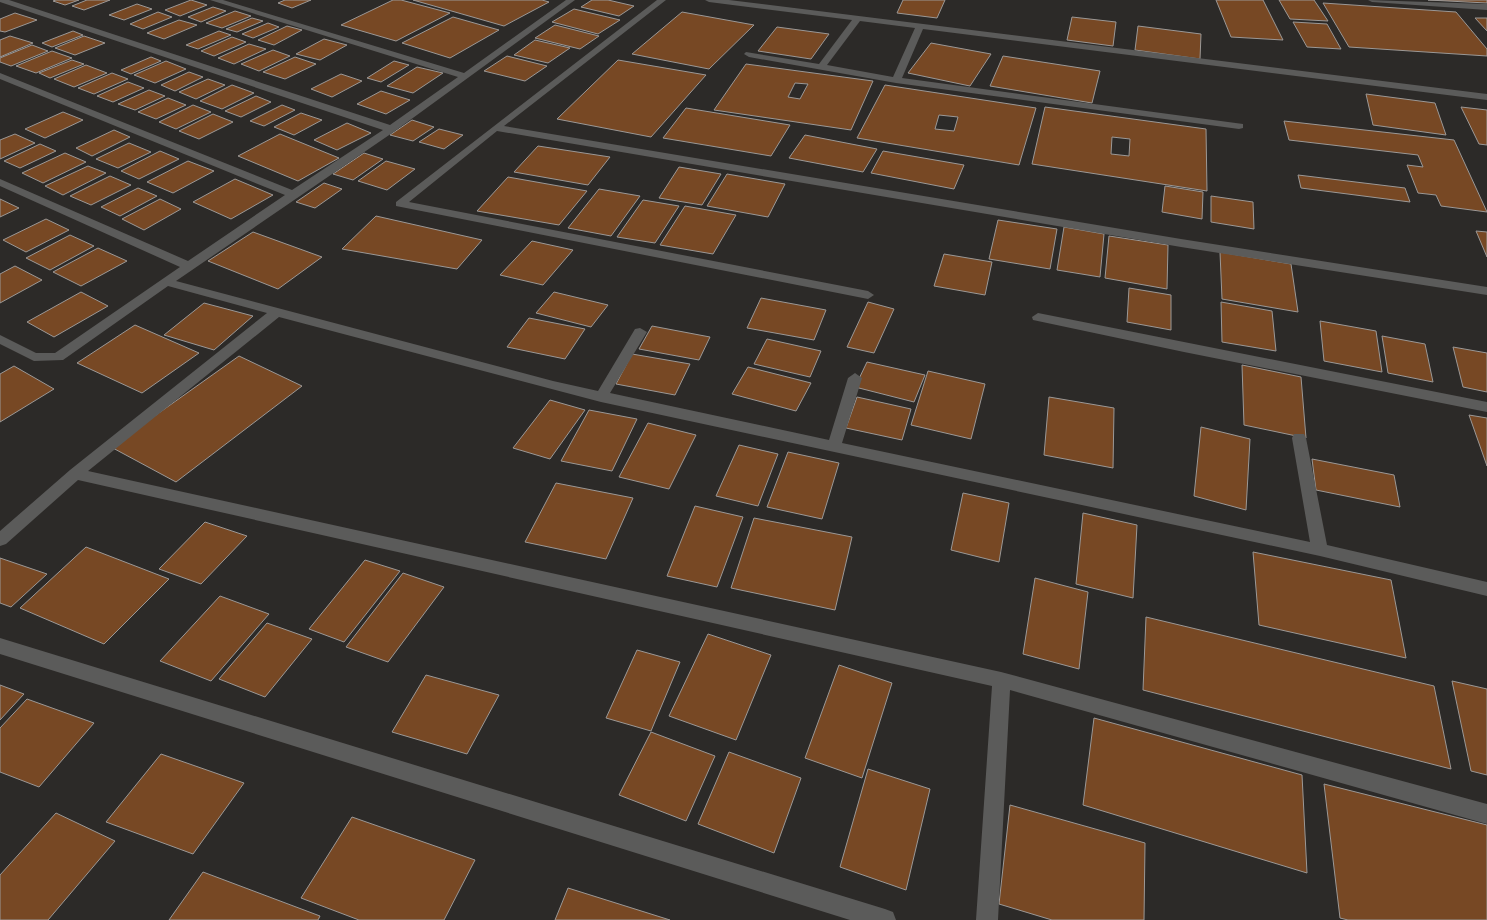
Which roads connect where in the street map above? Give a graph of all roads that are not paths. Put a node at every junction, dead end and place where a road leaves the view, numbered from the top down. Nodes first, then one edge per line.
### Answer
1 (1, 0) edge
2 (214, 0) edge
3 (571, 0) edge
4 (662, 0) edge
5 (710, 0) edge
6 (1372, 0) edge
7 (1487, 7) edge
8 (857, 20) junction
9 (920, 27) junction
10 (750, 54) dead end
11 (821, 67) junction
12 (0, 76) edge
13 (465, 76) junction
14 (896, 80) junction
15 (1487, 97) edge
16 (1239, 126) dead end
17 (495, 128) junction
18 (391, 129) junction
19 (0, 182) edge
20 (293, 194) junction
21 (188, 266) junction
22 (166, 282) junction
23 (1487, 291) edge
24 (868, 295) dead end
25 (277, 312) junction
26 (1038, 317) dead end
27 (640, 332) dead end
28 (0, 339) edge
29 (855, 378) dead end
30 (601, 396) junction
31 (1487, 407) edge
32 (1299, 438) dead end
33 (834, 446) junction
34 (75, 474) junction
35 (0, 540) edge
36 (1320, 550) junction
37 (1487, 589) edge
38 (0, 646) edge
39 (1001, 680) junction
40 (1487, 814) edge
41 (885, 920) edge
42 (987, 920) edge

1 - 18 street
2 - 13 street
3 - 13 street
4 - 17 street
5 - 8 street
6 - 7 street
8 - 9 street
8 - 11 street
9 - 14 street
9 - 15 street
10 - 11 street
11 - 14 street
12 - 20 street
13 - 18 street
14 - 16 street
17 - 23 street
17 - 24 street
18 - 20 street
19 - 21 street
20 - 21 street
21 - 22 street
22 - 25 street
22 - 28 street
25 - 30 street
25 - 34 street
26 - 31 street
27 - 30 street
29 - 33 street
30 - 33 street
32 - 36 street
33 - 36 street
34 - 35 street
34 - 39 street
36 - 37 street
38 - 41 street
39 - 40 street
39 - 42 street

